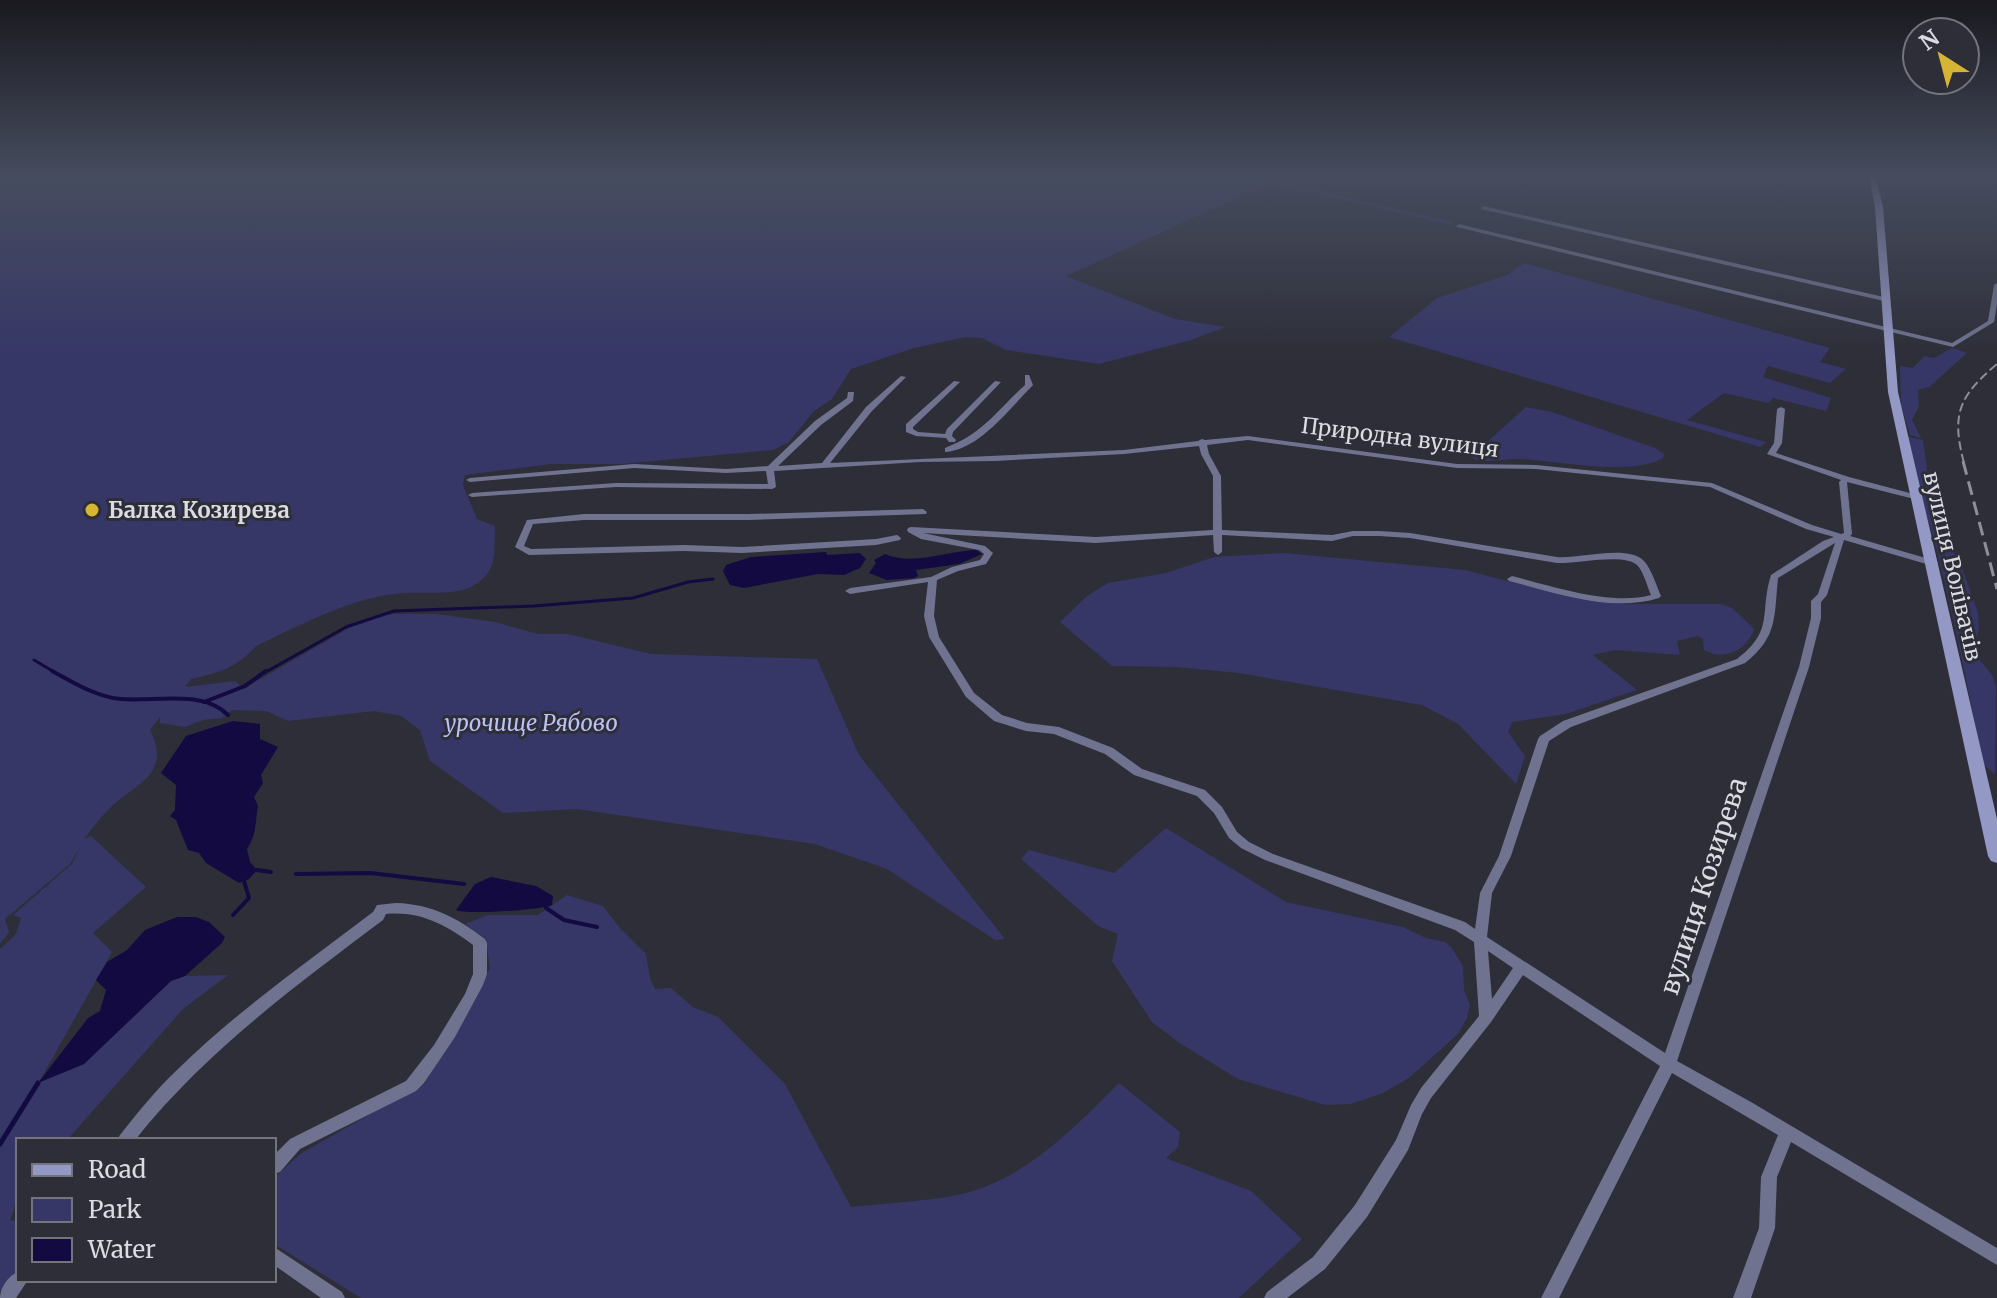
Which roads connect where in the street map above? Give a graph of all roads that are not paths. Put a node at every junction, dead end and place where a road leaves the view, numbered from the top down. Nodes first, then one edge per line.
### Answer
1 (1498, 236) edge
2 (1605, 236) edge
3 (1881, 236) edge
4 (1997, 285) edge
5 (1884, 299) junction
6 (1888, 330) junction
7 (1027, 376) dead end
8 (903, 377) dead end
9 (956, 382) dead end
10 (997, 382) dead end
11 (851, 394) dead end
12 (1781, 409) dead end
13 (948, 436) junction
14 (1202, 441) junction
15 (948, 450) junction
16 (784, 454) junction
17 (944, 461) junction
18 (825, 464) junction
19 (802, 466) junction
20 (770, 469) junction
21 (1846, 479) junction
22 (470, 480) dead end
23 (472, 495) dead end
24 (1918, 498) junction
25 (923, 512) dead end
26 (1217, 532) junction
27 (1841, 537) junction
28 (897, 538) dead end
29 (1218, 552) dead end
30 (1933, 563) junction
31 (933, 579) junction
32 (1512, 579) dead end
33 (850, 591) dead end
34 (1997, 856) edge
35 (1480, 937) junction
36 (1522, 966) junction
37 (1486, 1018) junction
38 (1669, 1064) junction
39 (1787, 1132) junction
40 (126, 1138) edge
41 (276, 1164) edge
42 (276, 1256) edge
43 (1997, 1257) edge
44 (17, 1282) edge
45 (5, 1298) edge
46 (336, 1298) edge
47 (1273, 1298) edge
48 (1550, 1298) edge
49 (1742, 1298) edge

1 - 6 street
2 - 5 street
3 - 5 street, вулиця Волівачів
4 - 6 street
5 - 6 street, вулиця Волівачів
6 - 24 street, вулиця Волівачів
7 - 15 street
8 - 18 street
9 - 13 street
10 - 13 street
11 - 16 street
12 - 21 street
13 - 15 street
14 - 17 street, Природна вулиця
14 - 26 street
14 - 27 street, Природна вулиця
15 - 17 street
16 - 19 street
16 - 20 street
17 - 18 street, Природна вулиця
18 - 19 street, Природна вулиця
19 - 20 street, Природна вулиця
20 - 22 street, Природна вулиця
20 - 23 street
21 - 24 street
21 - 27 street, вулиця Козирева
24 - 30 street, вулиця Волівачів
25 - 28 street
26 - 29 street
26 - 31 street
26 - 32 street
27 - 30 street, Природна вулиця
27 - 35 street
27 - 38 street, вулиця Козирева
30 - 34 street, вулиця Волівачів
31 - 33 street
31 - 35 street
35 - 36 street
35 - 37 street
36 - 37 street
36 - 38 street
37 - 47 street
38 - 39 street
38 - 48 street, вулиця Козирева
39 - 43 street
39 - 49 street
40 - 41 street
42 - 46 street
44 - 45 street

